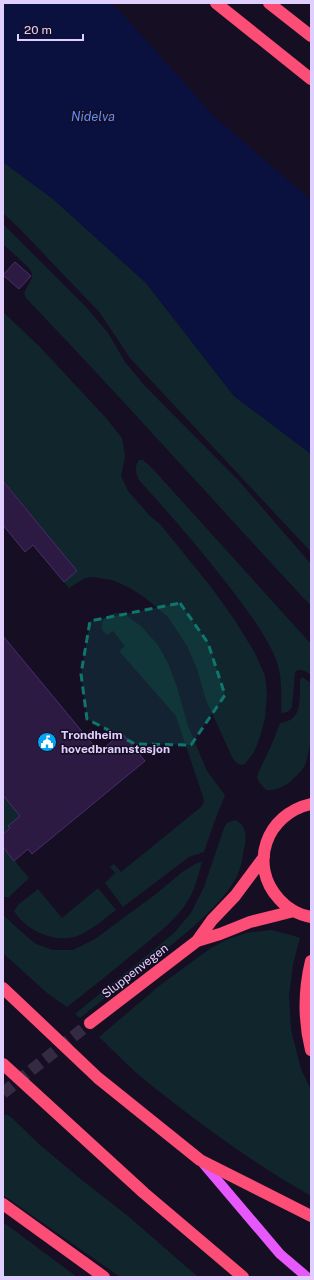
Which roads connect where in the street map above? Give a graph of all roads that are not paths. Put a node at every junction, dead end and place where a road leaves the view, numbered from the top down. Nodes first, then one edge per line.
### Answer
1 (216, 3) edge
2 (269, 3) edge
3 (311, 36) edge
4 (311, 79) edge
5 (311, 804) edge
6 (264, 857) junction
7 (294, 911) junction
8 (311, 917) edge
9 (197, 942) junction
10 (311, 961) edge
11 (3, 988) edge
12 (90, 1023) tunnel mouth
13 (311, 1050) edge
14 (3, 1064) edge
15 (200, 1160) junction
16 (3, 1204) edge
17 (311, 1216) edge
18 (104, 1277) edge
19 (243, 1277) edge
20 (307, 1277) edge

1 - 4 highway
2 - 3 highway
5 - 6 highway
6 - 7 highway
6 - 9 highway, Sluppenvegen
7 - 8 highway
7 - 9 highway, Sluppenvegen
9 - 12 highway, Sluppenvegen
10 - 13 highway
11 - 15 highway
14 - 19 highway
15 - 17 highway
15 - 20 main road
16 - 18 highway

